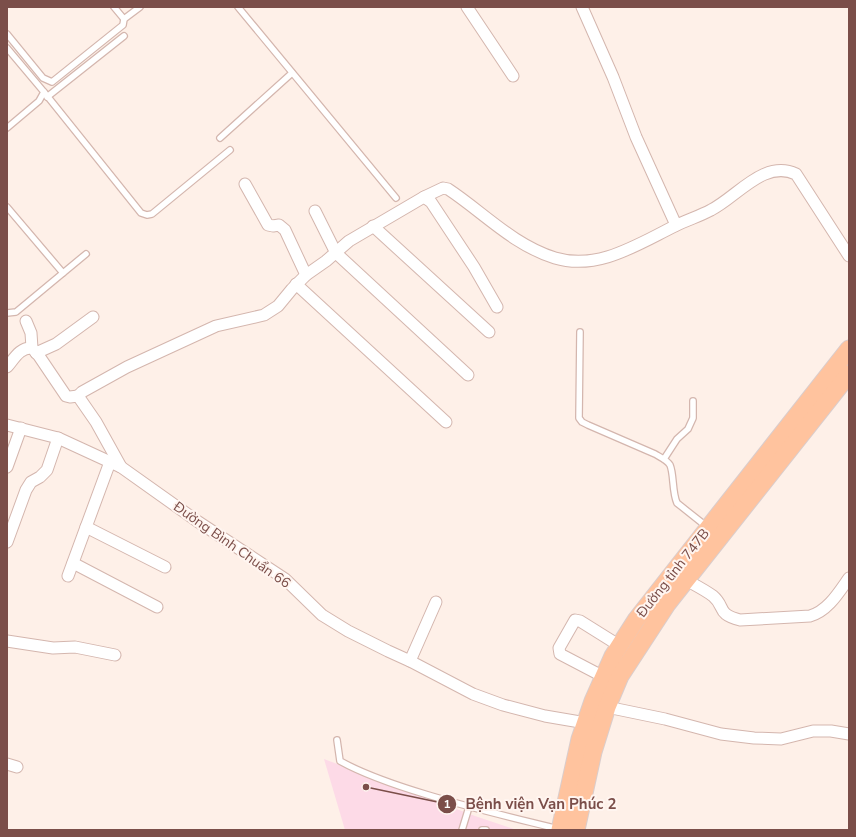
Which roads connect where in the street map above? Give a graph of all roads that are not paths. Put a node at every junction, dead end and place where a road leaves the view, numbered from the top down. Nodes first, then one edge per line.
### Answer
1 (114, 7) edge
2 (140, 7) edge
3 (238, 7) edge
4 (467, 7) edge
5 (582, 7) edge
6 (124, 19) junction
7 (7, 34) edge
8 (124, 36) dead end
9 (7, 48) edge
10 (292, 73) junction
11 (513, 76) dead end
12 (45, 94) junction
13 (7, 128) edge
14 (220, 138) dead end
15 (230, 150) dead end
16 (245, 184) dead end
17 (424, 197) junction
18 (396, 198) dead end
19 (7, 207) edge
20 (315, 211) dead end
21 (676, 225) junction
22 (373, 226) junction
23 (336, 253) junction
24 (86, 254) dead end
25 (849, 256) edge
26 (63, 273) junction
27 (306, 275) junction
28 (296, 284) junction
29 (498, 307) dead end
30 (7, 313) edge
31 (93, 317) dead end
32 (26, 321) dead end
33 (489, 332) dead end
34 (580, 332) dead end
35 (849, 349) edge
36 (34, 350) junction
37 (7, 367) edge
38 (849, 374) edge
39 (468, 375) dead end
40 (78, 396) junction
41 (693, 401) dead end
42 (446, 422) dead end
43 (7, 425) edge
44 (21, 428) junction
45 (58, 438) junction
46 (784, 444) junction
47 (664, 459) junction
48 (110, 462) junction
49 (7, 467) edge
50 (122, 467) junction
51 (86, 527) junction
52 (709, 528) junction
53 (7, 542) edge
54 (73, 562) junction
55 (165, 567) dead end
56 (68, 576) dead end
57 (849, 578) edge
58 (686, 580) junction
59 (436, 602) dead end
60 (157, 607) dead end
61 (7, 641) edge
62 (620, 646) junction
63 (115, 655) dead end
64 (410, 661) junction
65 (604, 677) junction
66 (607, 708) junction
67 (586, 723) junction
68 (849, 734) edge
69 (337, 740) dead end
70 (469, 807) junction
71 (462, 830) edge
72 (482, 830) edge
73 (486, 830) edge
74 (560, 830) edge
75 (576, 830) edge

1 - 6 lane
2 - 6 lane
3 - 10 lane
4 - 11 street
5 - 21 street
6 - 7 lane
8 - 12 lane
9 - 12 lane
10 - 14 lane
10 - 18 lane
12 - 13 lane
12 - 15 lane
16 - 27 street
17 - 21 street
17 - 22 street
17 - 29 street
19 - 26 lane
20 - 23 street
21 - 25 street
22 - 23 street
22 - 33 street
23 - 27 street
23 - 39 street
24 - 26 lane
26 - 30 lane
27 - 28 street
28 - 40 street
28 - 42 street
31 - 36 street
32 - 36 street
34 - 47 lane
35 - 46 main road, Đường tỉnh 747B
36 - 37 street
36 - 40 street
38 - 46 main road, Đường tỉnh 747B
40 - 50 street
41 - 47 lane
43 - 44 street, Đường Bình Chuẩn 66
44 - 45 street, Đường Bình Chuẩn 66
44 - 49 street
45 - 48 street, Đường Bình Chuẩn 66
45 - 53 street
46 - 52 main road, Đường tỉnh 747B
46 - 58 main road, Đường tỉnh 747B
47 - 52 lane
48 - 50 street, Đường Bình Chuẩn 66
48 - 51 street
50 - 64 street, Đường Bình Chuẩn 66
51 - 54 street
51 - 55 street
52 - 62 main road, Đường tỉnh 747B
54 - 56 street
54 - 60 street
57 - 58 street
58 - 66 main road, Đường tỉnh 747B
59 - 64 street
61 - 63 street
62 - 65 main road, Đường tỉnh 747B
62 - 65 street
64 - 67 street, Đường Bình Chuẩn 66
65 - 67 main road, Đường tỉnh 747B
66 - 68 street
66 - 75 main road, Đường tỉnh 747B
67 - 74 main road, Đường tỉnh 747B
69 - 70 lane
70 - 71 lane
70 - 74 lane
72 - 73 lane

